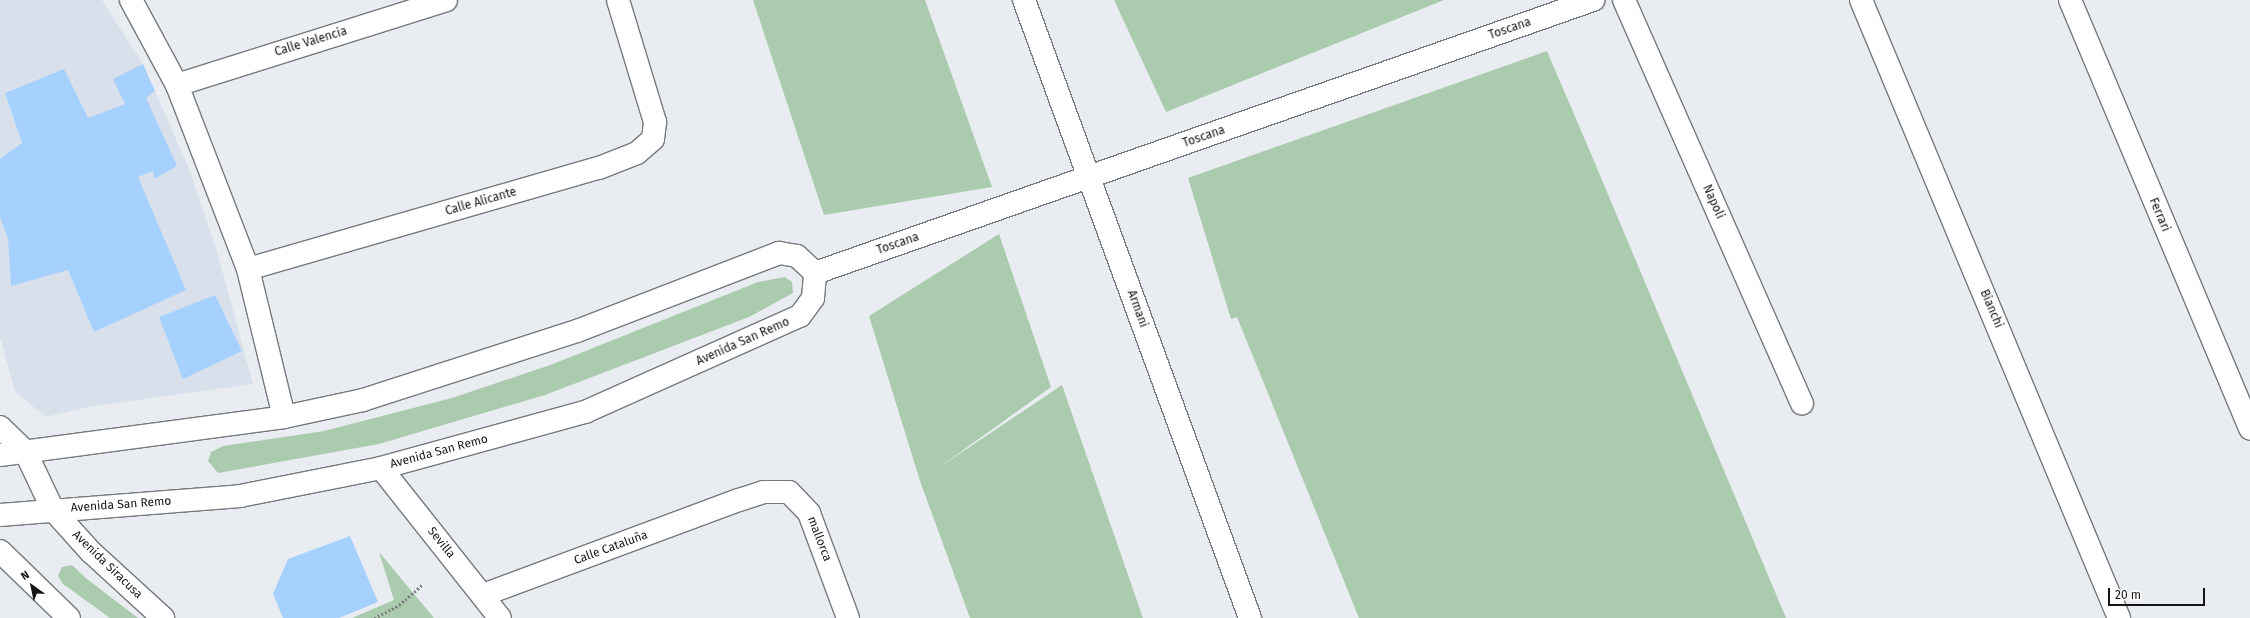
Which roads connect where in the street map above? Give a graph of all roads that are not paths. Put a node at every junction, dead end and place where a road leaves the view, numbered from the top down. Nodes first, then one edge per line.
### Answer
1 (131, 0) edge
2 (446, 0) edge
3 (618, 0) edge
4 (1024, 0) edge
5 (1593, 0) edge
6 (1624, 0) edge
7 (1862, 0) edge
8 (2070, 0) edge
9 (177, 85) junction
10 (1088, 177) junction
11 (248, 269) junction
12 (815, 273) junction
13 (1802, 404) dead end
14 (284, 417) junction
15 (0, 428) edge
16 (2250, 429) edge
17 (25, 451) junction
18 (0, 454) edge
19 (381, 468) junction
20 (739, 500) joint
21 (53, 510) junction
22 (0, 515) edge
23 (0, 551) edge
24 (484, 595) junction
25 (69, 618) edge
26 (163, 618) edge
27 (500, 618) edge
28 (848, 618) edge
29 (1250, 618) edge
30 (2119, 618) edge

1 - 9 street
2 - 9 street, Calle Valencia
3 - 11 street, Calle Alicante
4 - 10 street, Armani
5 - 10 street, Toscana
6 - 13 street, Napoli
7 - 30 street, Bianchi
8 - 16 street, Ferrari
9 - 11 street
10 - 12 street, Toscana
10 - 29 street, Armani
11 - 14 street
12 - 14 street
12 - 19 street, Avenida San Remo
14 - 17 street
15 - 17 street
17 - 18 street
17 - 21 street, Avenida Siracusa
19 - 21 street, Avenida San Remo
19 - 24 street, Sevilla
20 - 24 street, Calle Cataluña
20 - 28 street, mallorca
21 - 22 street, Avenida San Remo
21 - 26 street, Avenida Siracusa
23 - 25 street
24 - 27 street, Sevilla

